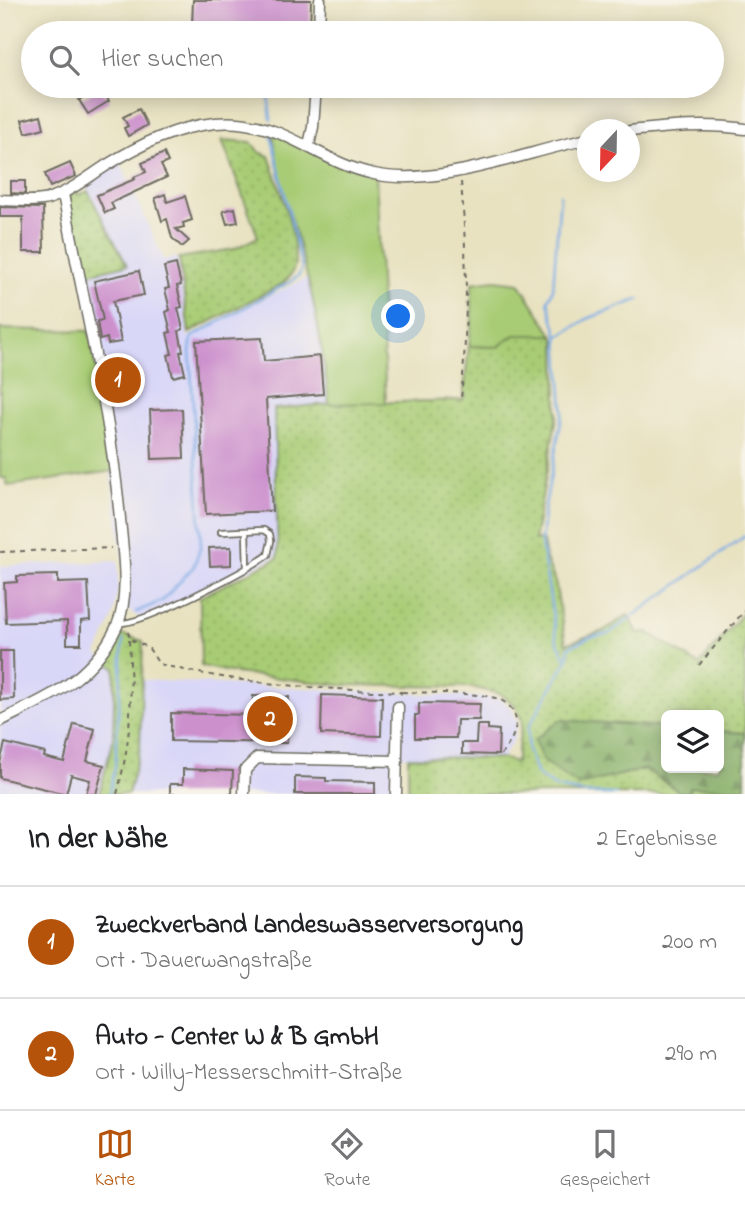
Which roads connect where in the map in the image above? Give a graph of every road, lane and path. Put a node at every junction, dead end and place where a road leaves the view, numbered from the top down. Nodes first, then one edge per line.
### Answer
1 (320, 0) edge
2 (319, 21) edge
3 (315, 98) edge
4 (745, 129) edge
5 (640, 130) edge
6 (577, 142) edge
7 (309, 145) junction
8 (456, 172) junction
9 (63, 194) junction
10 (0, 200) edge
11 (461, 399) dead end
12 (246, 531) junction
13 (221, 532) dead end
14 (123, 547) junction
15 (0, 552) edge
16 (247, 569) junction
17 (745, 610) edge
18 (121, 623) junction
19 (131, 640) junction
20 (699, 665) dead end
21 (401, 692) junction
22 (398, 707) joint
23 (0, 721) edge
24 (500, 756) dead end
25 (397, 761) junction
26 (117, 794) edge
27 (244, 794) edge
28 (396, 794) edge

1 - 2 street
3 - 7 street
4 - 5 street
6 - 8 street
7 - 8 street
7 - 9 street
8 - 11 path
9 - 10 street
9 - 14 street
12 - 13 lane
12 - 16 lane
12 - 16 lane
14 - 15 path
14 - 18 street
16 - 18 lane
17 - 20 path
18 - 19 path
18 - 23 street
19 - 21 path
19 - 26 path
21 - 22 path
21 - 24 path
22 - 25 street
25 - 27 street
25 - 28 street

